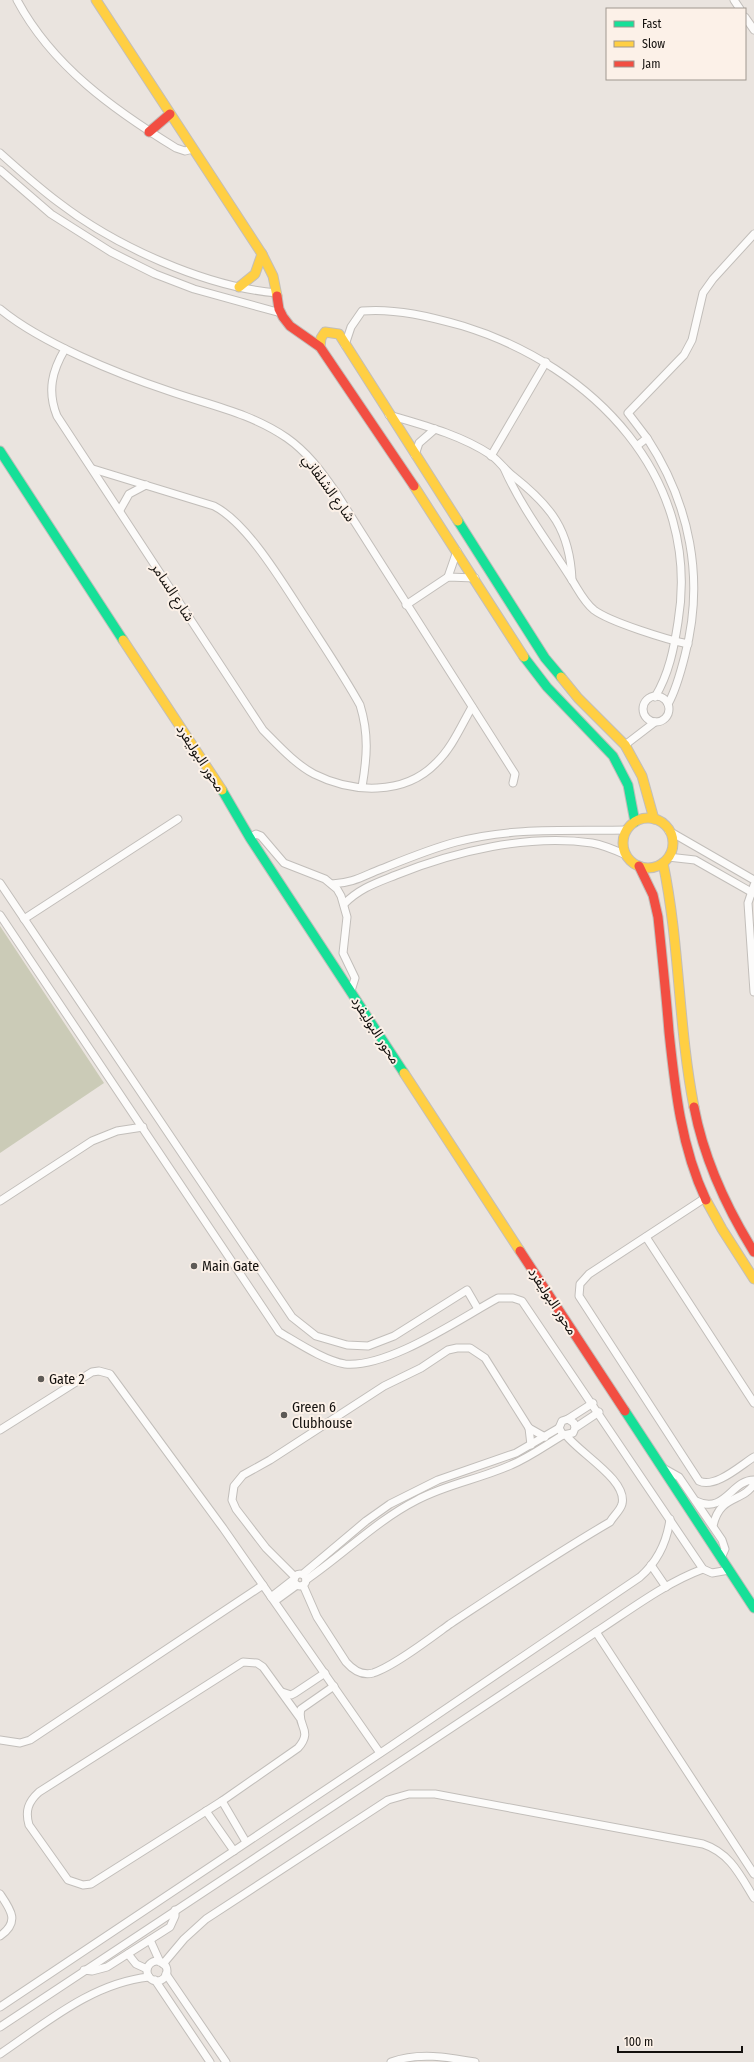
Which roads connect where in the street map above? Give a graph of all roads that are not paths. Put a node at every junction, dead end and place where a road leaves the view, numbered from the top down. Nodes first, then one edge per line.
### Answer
1 (17, 0) edge
2 (96, 0) edge
3 (746, 18) edge
4 (754, 30) edge
5 (170, 114) junction
6 (149, 132) junction
7 (193, 149) junction
8 (0, 153) edge
9 (17, 168) junction
10 (0, 170) edge
11 (8, 178) junction
12 (754, 234) edge
13 (262, 254) junction
14 (239, 287) junction
15 (277, 293) junction
16 (0, 309) edge
17 (280, 313) junction
18 (345, 345) junction
19 (320, 347) junction
20 (66, 348) junction
21 (546, 362) junction
22 (388, 414) junction
23 (435, 429) junction
24 (647, 438) junction
25 (638, 446) junction
26 (0, 451) edge
27 (415, 456) junction
28 (491, 456) junction
29 (504, 468) junction
30 (93, 469) junction
31 (146, 485) junction
32 (120, 510) junction
33 (457, 551) junction
34 (448, 576) junction
35 (475, 578) junction
36 (572, 580) junction
37 (406, 605) junction
38 (675, 642) junction
39 (688, 644) junction
40 (655, 697) junction
41 (668, 704) junction
42 (472, 707) junction
43 (655, 722) junction
44 (625, 745) junction
45 (513, 783) dead end
46 (362, 787) junction
47 (178, 819) dead end
48 (654, 819) junction
49 (635, 822) junction
50 (626, 830) junction
51 (669, 831) junction
52 (250, 838) junction
53 (626, 855) junction
54 (666, 860) junction
55 (639, 866) junction
56 (754, 880) edge
57 (0, 883) edge
58 (332, 884) junction
59 (753, 890) edge
60 (344, 904) junction
61 (0, 915) edge
62 (24, 919) junction
63 (351, 991) junction
64 (754, 992) edge
65 (143, 1127) junction
66 (705, 1198) junction
67 (0, 1200) edge
68 (646, 1237) junction
69 (754, 1252) edge
70 (754, 1279) edge
71 (478, 1309) junction
72 (593, 1403) junction
73 (754, 1403) edge
74 (599, 1412) junction
75 (568, 1420) junction
76 (529, 1428) junction
77 (559, 1428) junction
78 (0, 1430) edge
79 (569, 1433) junction
80 (545, 1437) junction
81 (531, 1445) junction
82 (507, 1457) junction
83 (754, 1457) edge
84 (510, 1465) junction
85 (662, 1468) junction
86 (754, 1480) edge
87 (754, 1484) edge
88 (738, 1492) junction
89 (410, 1493) junction
90 (415, 1501) junction
91 (696, 1501) junction
92 (670, 1519) junction
93 (713, 1526) junction
94 (721, 1558) junction
95 (651, 1565) junction
96 (703, 1569) junction
97 (729, 1570) junction
98 (300, 1580) junction
99 (263, 1585) junction
100 (666, 1587) junction
101 (273, 1599) junction
102 (754, 1608) edge
103 (596, 1632) junction
104 (325, 1673) junction
105 (308, 1685) junction
106 (334, 1686) junction
107 (282, 1692) junction
108 (317, 1697) junction
109 (300, 1718) junction
110 (0, 1740) edge
111 (380, 1753) junction
112 (222, 1801) junction
113 (206, 1811) junction
114 (246, 1842) junction
115 (234, 1851) junction
116 (754, 1874) edge
117 (0, 1894) edge
118 (754, 1898) edge
119 (175, 1910) junction
120 (0, 1936) edge
121 (150, 1940) junction
122 (128, 1954) junction
123 (162, 1963) junction
124 (84, 1970) junction
125 (166, 1974) junction
126 (150, 1975) junction
127 (0, 2007) edge
128 (0, 2027) edge
129 (0, 2054) edge
130 (210, 2062) edge
131 (226, 2062) edge
132 (391, 2062) edge
133 (475, 2062) edge

1 - 6 street
2 - 5 street
3 - 4 street
5 - 6 street
5 - 7 street
6 - 7 street
7 - 13 street
8 - 9 street
9 - 11 street
9 - 14 street
10 - 11 street
11 - 17 street
12 - 24 street
13 - 14 street
13 - 15 street
14 - 15 street
15 - 17 street
16 - 20 street, شارع الشلقاني
17 - 19 street
18 - 19 street
18 - 21 street
18 - 22 street
19 - 33 street
20 - 30 street, شارع السامر
20 - 37 street, شارع الشلقاني
21 - 25 street
21 - 28 street
22 - 23 street
22 - 27 street
23 - 27 street
23 - 28 street
24 - 25 street
24 - 39 street
25 - 38 street
26 - 52 street, محور البوليفرد
27 - 44 street
28 - 29 street
29 - 36 street
29 - 36 street
30 - 31 street
30 - 32 street, شارع السامر
31 - 32 street
31 - 46 street
32 - 46 street, شارع السامر
33 - 34 street
33 - 35 street
34 - 35 street
34 - 37 street
35 - 49 street
36 - 38 street
37 - 42 street, شارع الشلقاني
38 - 39 street
38 - 40 street
39 - 41 street
40 - 41 street
40 - 43 street
41 - 43 street
42 - 45 street, شارع الشلقاني
42 - 46 street
43 - 44 street
44 - 48 street
47 - 62 street
48 - 49 street
48 - 51 street
49 - 50 street
50 - 53 street
50 - 58 street
51 - 54 street
51 - 56 street
52 - 58 street
52 - 63 street, محور البوليفرد
53 - 55 street
53 - 60 street
54 - 55 street
54 - 59 street
54 - 69 street
55 - 66 street
57 - 62 street
58 - 60 street
59 - 64 street
60 - 63 street
61 - 65 street
62 - 71 street
63 - 85 street, محور البوليفرد
65 - 67 street
65 - 71 street
66 - 68 street
66 - 70 street
68 - 73 street
68 - 83 street
71 - 72 street
72 - 74 street
72 - 75 street
74 - 79 street
74 - 92 street
75 - 77 street
75 - 79 street
76 - 80 street
76 - 81 street
76 - 98 street
77 - 79 street
77 - 80 street
78 - 99 street
79 - 84 street
79 - 98 street
80 - 81 street
81 - 82 street
82 - 84 street
82 - 89 street
84 - 90 street
85 - 91 street
85 - 94 street, محور البوليفرد
86 - 88 street
87 - 88 street
88 - 91 street
88 - 93 street
89 - 90 street
89 - 98 street
90 - 98 street
91 - 93 street
92 - 95 street
92 - 96 street
93 - 94 street
94 - 97 street, محور البوليفرد
95 - 100 street
95 - 111 street
96 - 97 street
96 - 100 street
97 - 102 street, محور البوليفرد
98 - 101 street
99 - 101 street
99 - 110 street
100 - 103 street
101 - 104 street
103 - 116 street
103 - 119 street
104 - 105 street
104 - 106 street
105 - 107 street
105 - 108 street
106 - 108 street
106 - 111 street
107 - 109 street
107 - 113 street
108 - 109 street
109 - 112 street
111 - 114 street
112 - 113 street
112 - 114 street
113 - 115 street
114 - 115 street
115 - 127 street
117 - 120 street
118 - 123 street
119 - 121 street
119 - 124 street
121 - 122 street
121 - 123 street
122 - 124 street
122 - 126 street
123 - 125 street
123 - 126 street
124 - 128 street
125 - 126 street
125 - 131 street
126 - 129 street
126 - 130 street
132 - 133 street

